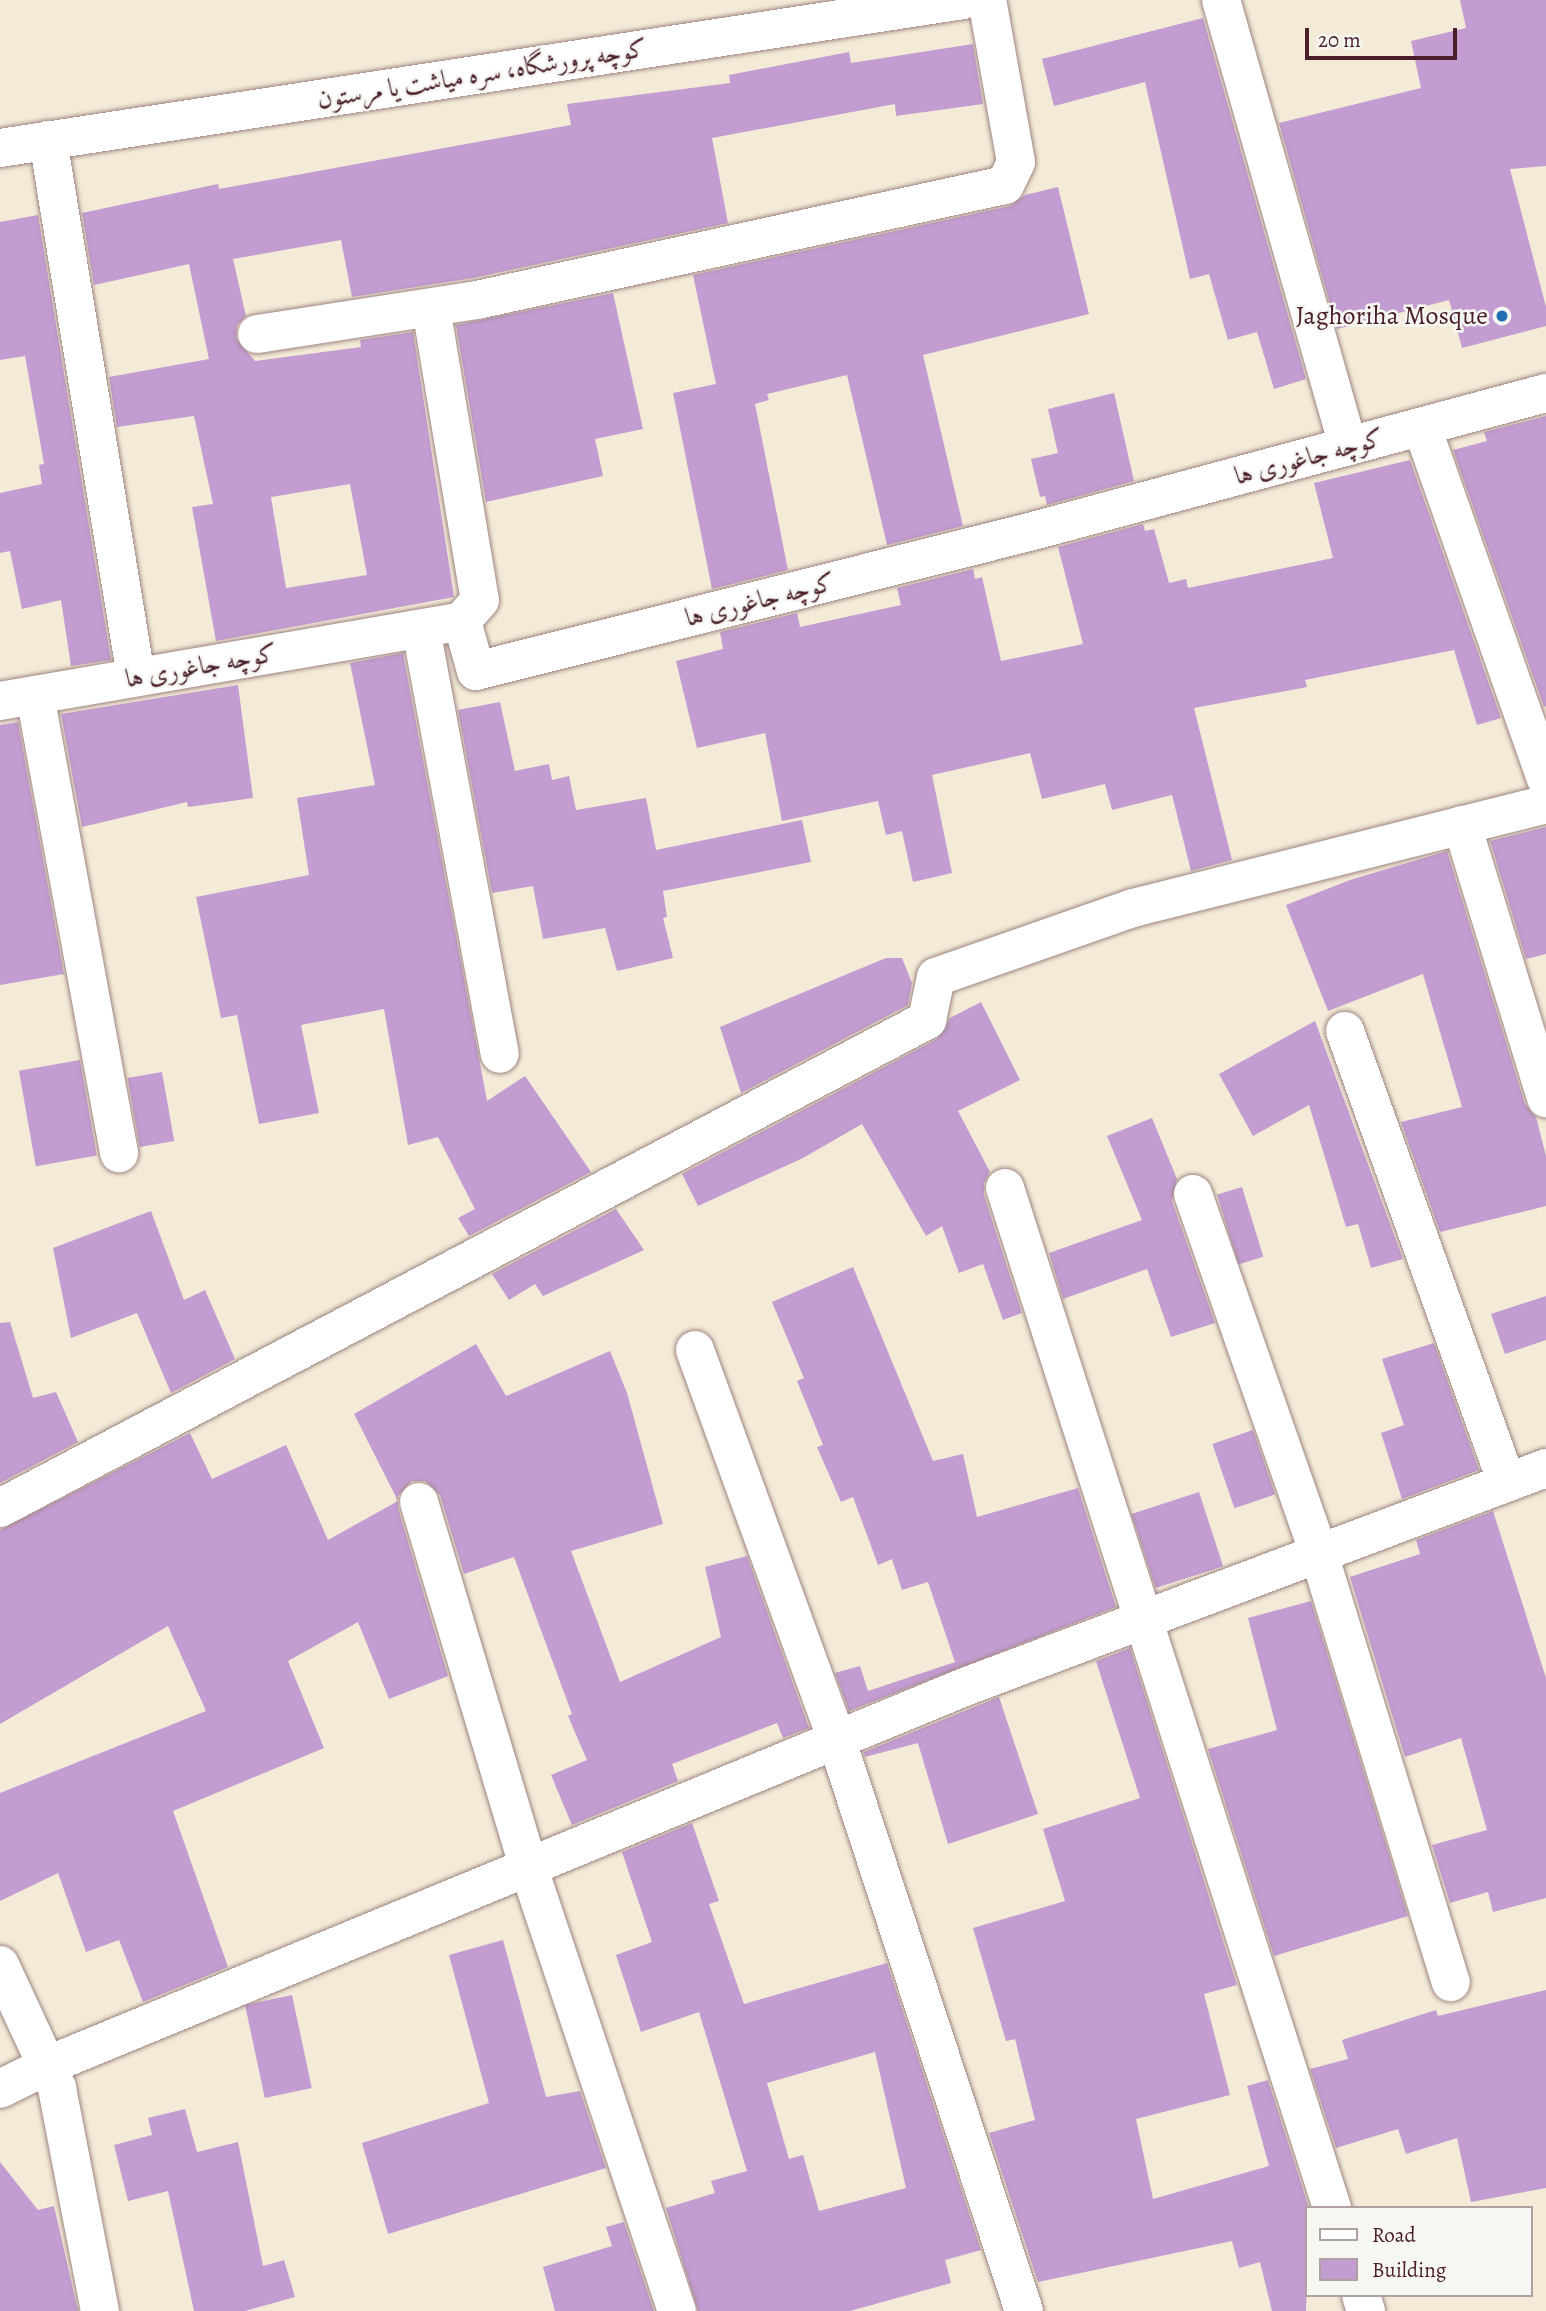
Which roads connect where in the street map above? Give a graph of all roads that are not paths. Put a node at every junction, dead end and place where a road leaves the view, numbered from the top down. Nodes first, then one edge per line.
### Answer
1 (964, 0) edge
2 (987, 0) edge
3 (1221, 0) edge
4 (48, 140) junction
5 (0, 148) edge
6 (431, 308) junction
7 (257, 334) dead end
8 (1546, 393) edge
9 (1422, 427) junction
10 (1348, 446) junction
11 (462, 621) junction
12 (421, 629) junction
13 (136, 677) junction
14 (17, 698) edge
15 (1546, 779) edge
16 (1546, 804) edge
17 (1462, 825) junction
18 (1345, 1031) dead end
19 (500, 1054) dead end
20 (1546, 1098) edge
21 (119, 1153) dead end
22 (1004, 1188) dead end
23 (1193, 1194) dead end
24 (695, 1350) dead end
25 (1546, 1468) edge
26 (1507, 1483) junction
27 (419, 1502) dead end
28 (0, 1508) edge
29 (1319, 1554) junction
30 (1140, 1621) junction
31 (836, 1741) junction
32 (528, 1866) junction
33 (0, 1965) edge
34 (1451, 1982) dead end
35 (46, 2066) junction
36 (0, 2089) edge
37 (1331, 2206) edge
38 (100, 2311) edge
39 (677, 2311) edge
40 (1024, 2311) edge

1 - 4 street, کوچه پرورشگاه، سره میاشت یا مرستون
2 - 6 street
3 - 10 street
4 - 5 street, کوچه پرورشگاه، سره میاشت یا مرستون
4 - 13 street
6 - 7 street
6 - 11 street
8 - 9 street, کوچه جاغوری ها
9 - 10 street, کوچه جاغوری ها
9 - 15 street
10 - 11 street, کوچه جاغوری ها
11 - 12 street, کوچه جاغوری ها
12 - 13 street, کوچه جاغوری ها
12 - 19 street
13 - 14 street, کوچه جاغوری ها
14 - 21 street
16 - 17 street
17 - 20 street
17 - 28 street
18 - 26 street
22 - 30 street
23 - 29 street
24 - 31 street
25 - 26 street
26 - 29 street
27 - 32 street
29 - 30 street
29 - 34 street
30 - 31 street
30 - 37 street
31 - 32 street
31 - 40 street
32 - 35 street
32 - 39 street
33 - 35 street
35 - 36 street
35 - 38 street

